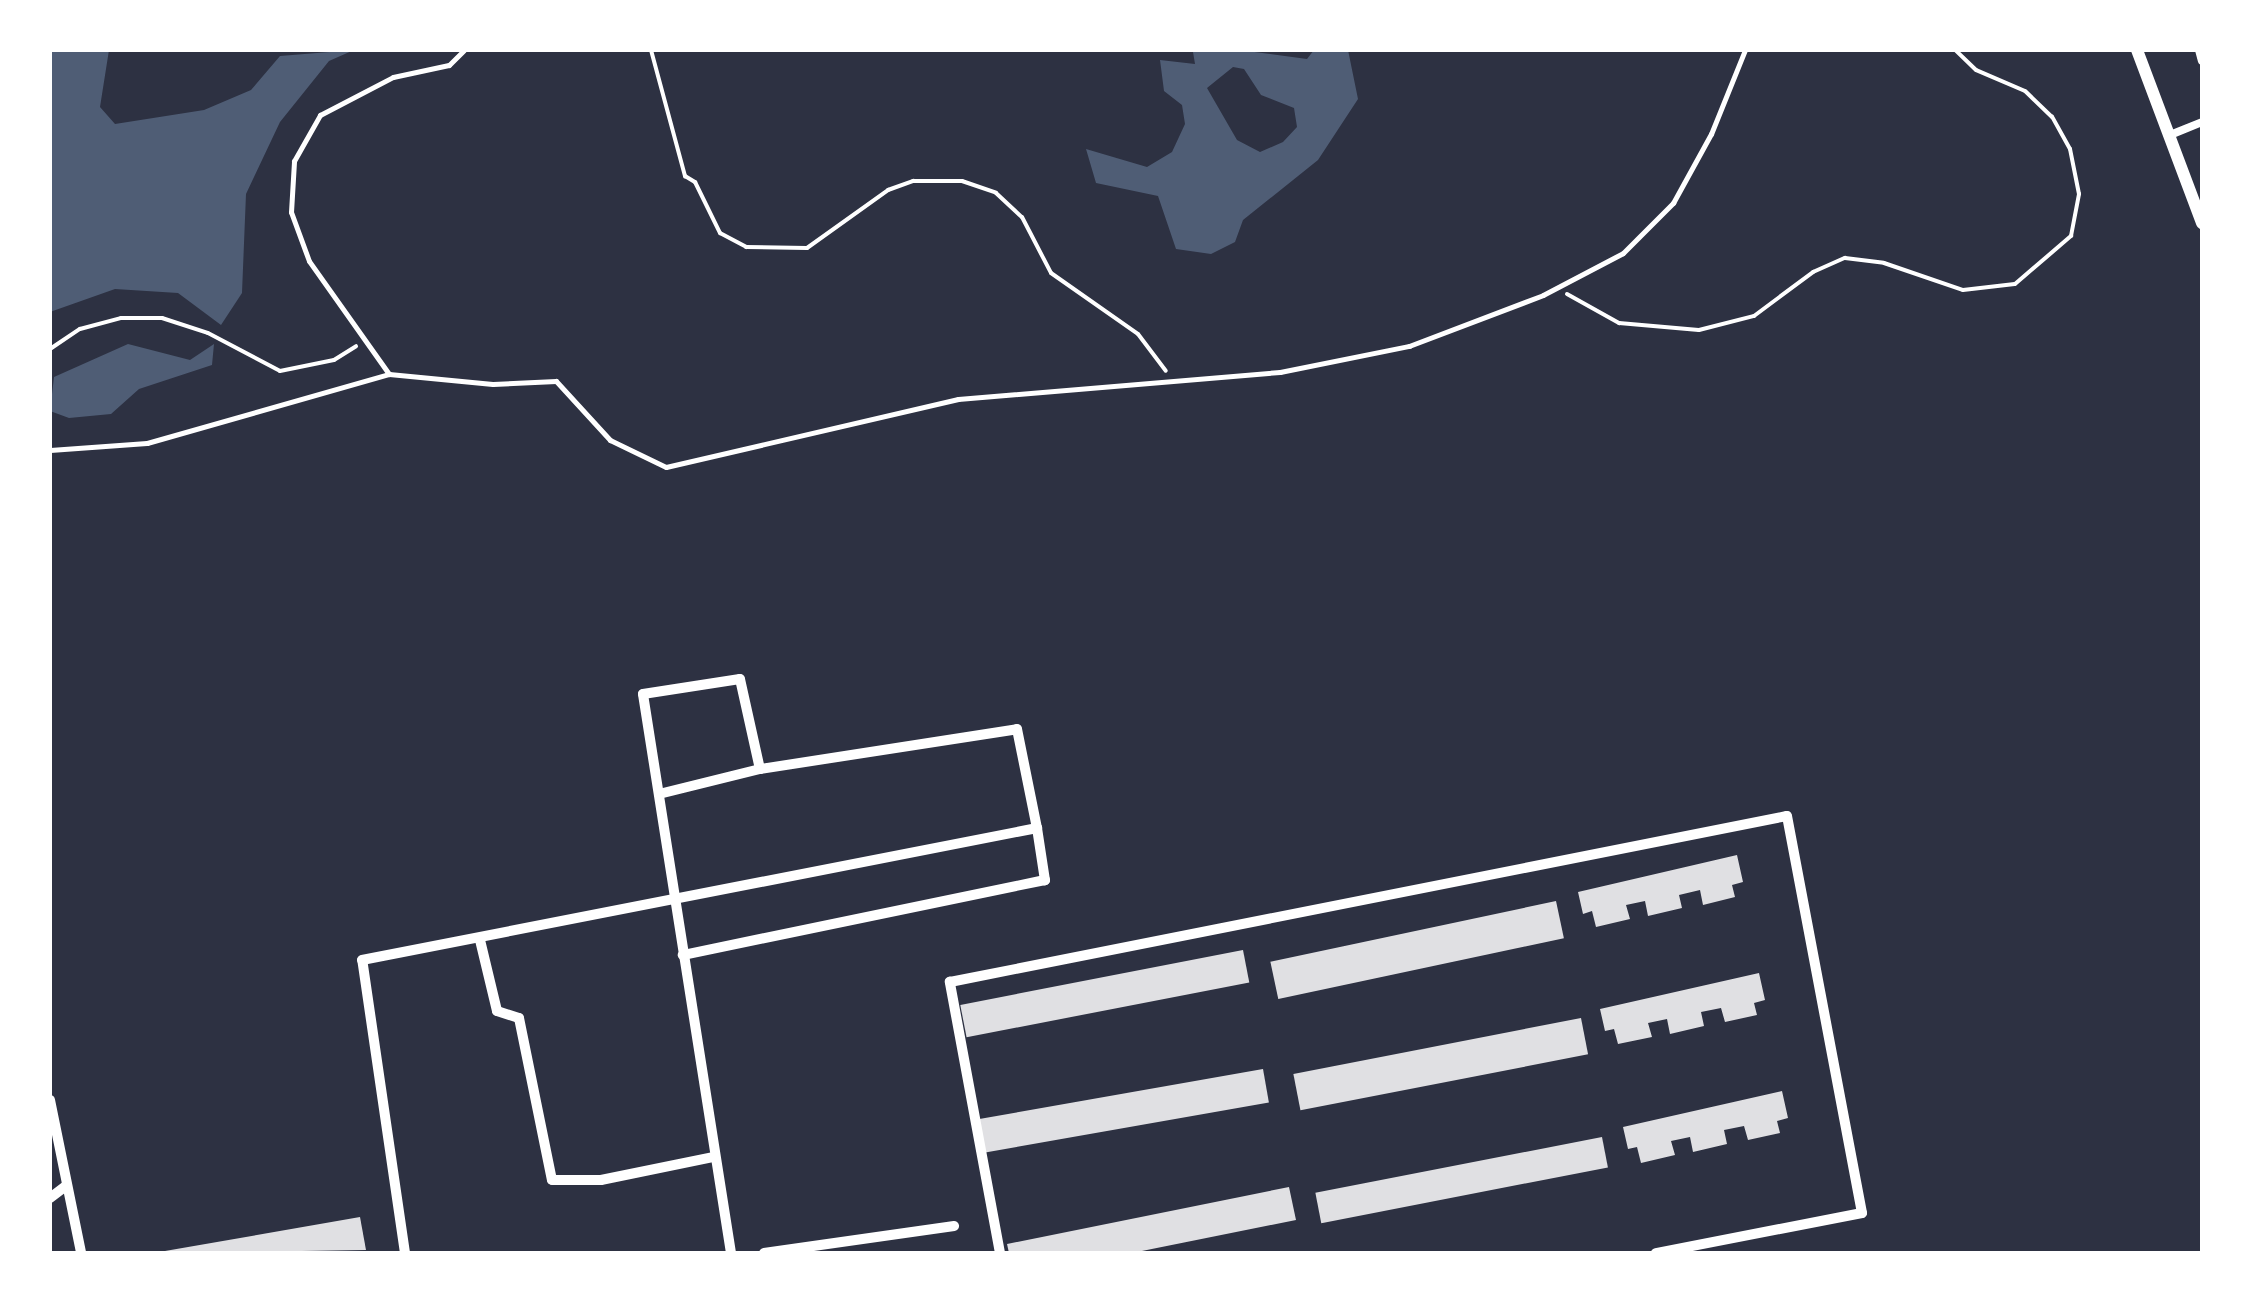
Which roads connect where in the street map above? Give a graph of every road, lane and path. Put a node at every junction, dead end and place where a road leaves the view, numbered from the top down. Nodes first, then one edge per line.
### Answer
1 (464, 50) edge
2 (651, 50) edge
3 (1745, 50) edge
4 (1955, 50) edge
5 (2138, 50) edge
6 (2199, 50) edge
7 (2202, 61) edge
8 (2202, 122) edge
9 (2170, 134) junction
10 (2202, 223) edge
11 (1558, 288) junction
12 (366, 340) junction
13 (50, 348) edge
14 (388, 374) junction
15 (1172, 383) junction
16 (50, 450) edge
17 (760, 769) junction
18 (659, 794) junction
19 (1037, 828) junction
20 (672, 899) junction
21 (480, 940) junction
22 (683, 955) junction
23 (50, 1100) edge
24 (55, 1145) edge
25 (713, 1157) junction
26 (67, 1184) junction
27 (50, 1198) edge
28 (954, 1226) dead end
29 (81, 1253) edge
30 (405, 1253) edge
31 (732, 1253) edge
32 (764, 1253) edge
33 (1000, 1253) edge
34 (1656, 1253) edge

1 - 12 lane
2 - 15 path
3 - 11 lane
4 - 11 path
5 - 9 street
6 - 7 street
8 - 9 street
9 - 10 street
11 - 15 lane
12 - 13 path
12 - 14 lane
14 - 15 lane
14 - 16 lane
17 - 18 street
17 - 18 street
17 - 19 street
18 - 20 street
19 - 20 street
19 - 22 street
20 - 21 street
20 - 22 street
21 - 25 street
21 - 30 street
22 - 25 street
23 - 24 street
24 - 26 street
25 - 31 street
26 - 27 street
26 - 29 street
28 - 32 street
33 - 34 street

